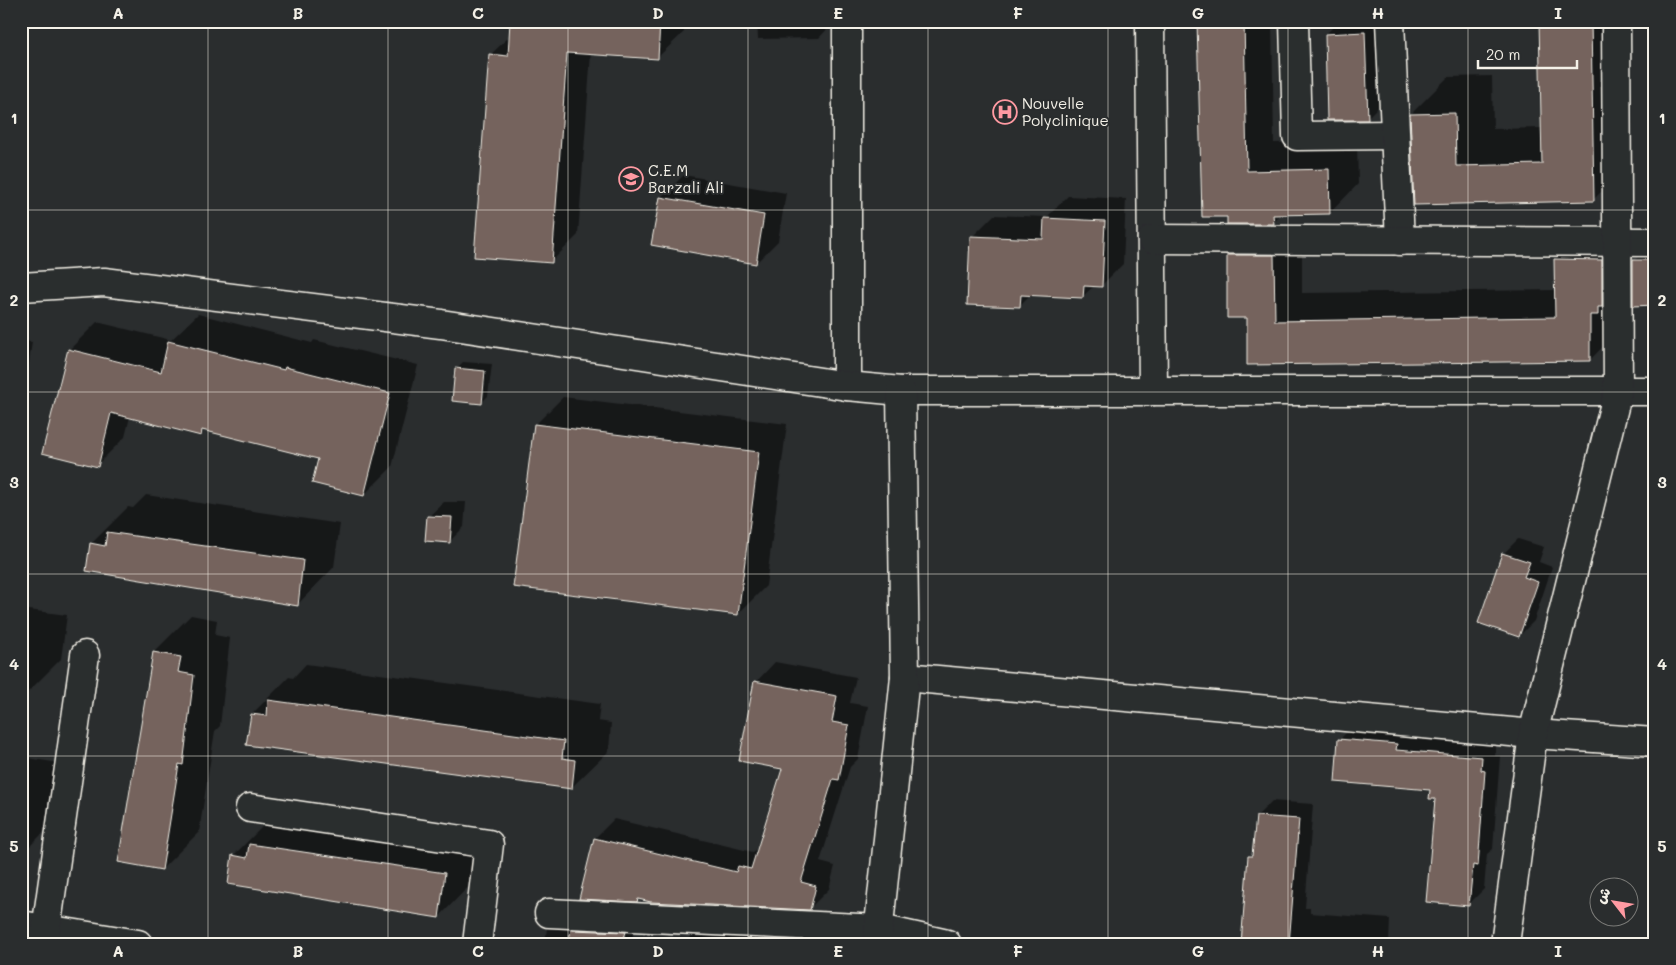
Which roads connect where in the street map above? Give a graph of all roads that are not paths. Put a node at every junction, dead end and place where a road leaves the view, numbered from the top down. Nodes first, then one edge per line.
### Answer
1 (847, 21) edge
2 (1150, 21) edge
3 (1294, 21) edge
4 (1390, 21) edge
5 (1616, 21) edge
6 (1395, 135) junction
7 (1152, 239) junction
8 (1400, 241) junction
9 (1655, 242) edge
10 (1617, 243) junction
11 (21, 287) edge
12 (847, 386) junction
13 (901, 391) junction
14 (1153, 391) junction
15 (1618, 391) junction
16 (1655, 391) edge
17 (85, 655) dead end
18 (905, 677) junction
19 (1533, 734) junction
20 (1655, 742) edge
21 (250, 808) dead end
22 (549, 913) dead end
23 (37, 933) edge
24 (879, 936) edge
25 (138, 944) edge
26 (477, 944) edge
27 (948, 944) edge
28 (1505, 944) edge

1 - 12 street
2 - 7 street
3 - 6 street
4 - 6 street
5 - 10 street
6 - 8 street
7 - 8 street
7 - 14 street
8 - 10 street
9 - 10 street
10 - 15 street
11 - 12 street
12 - 13 street
13 - 14 street
13 - 18 street
14 - 15 street
15 - 16 street
15 - 19 street
17 - 23 street
18 - 19 street
18 - 24 street
19 - 20 street
19 - 28 street
21 - 26 street
22 - 24 street
23 - 25 street
24 - 27 street

